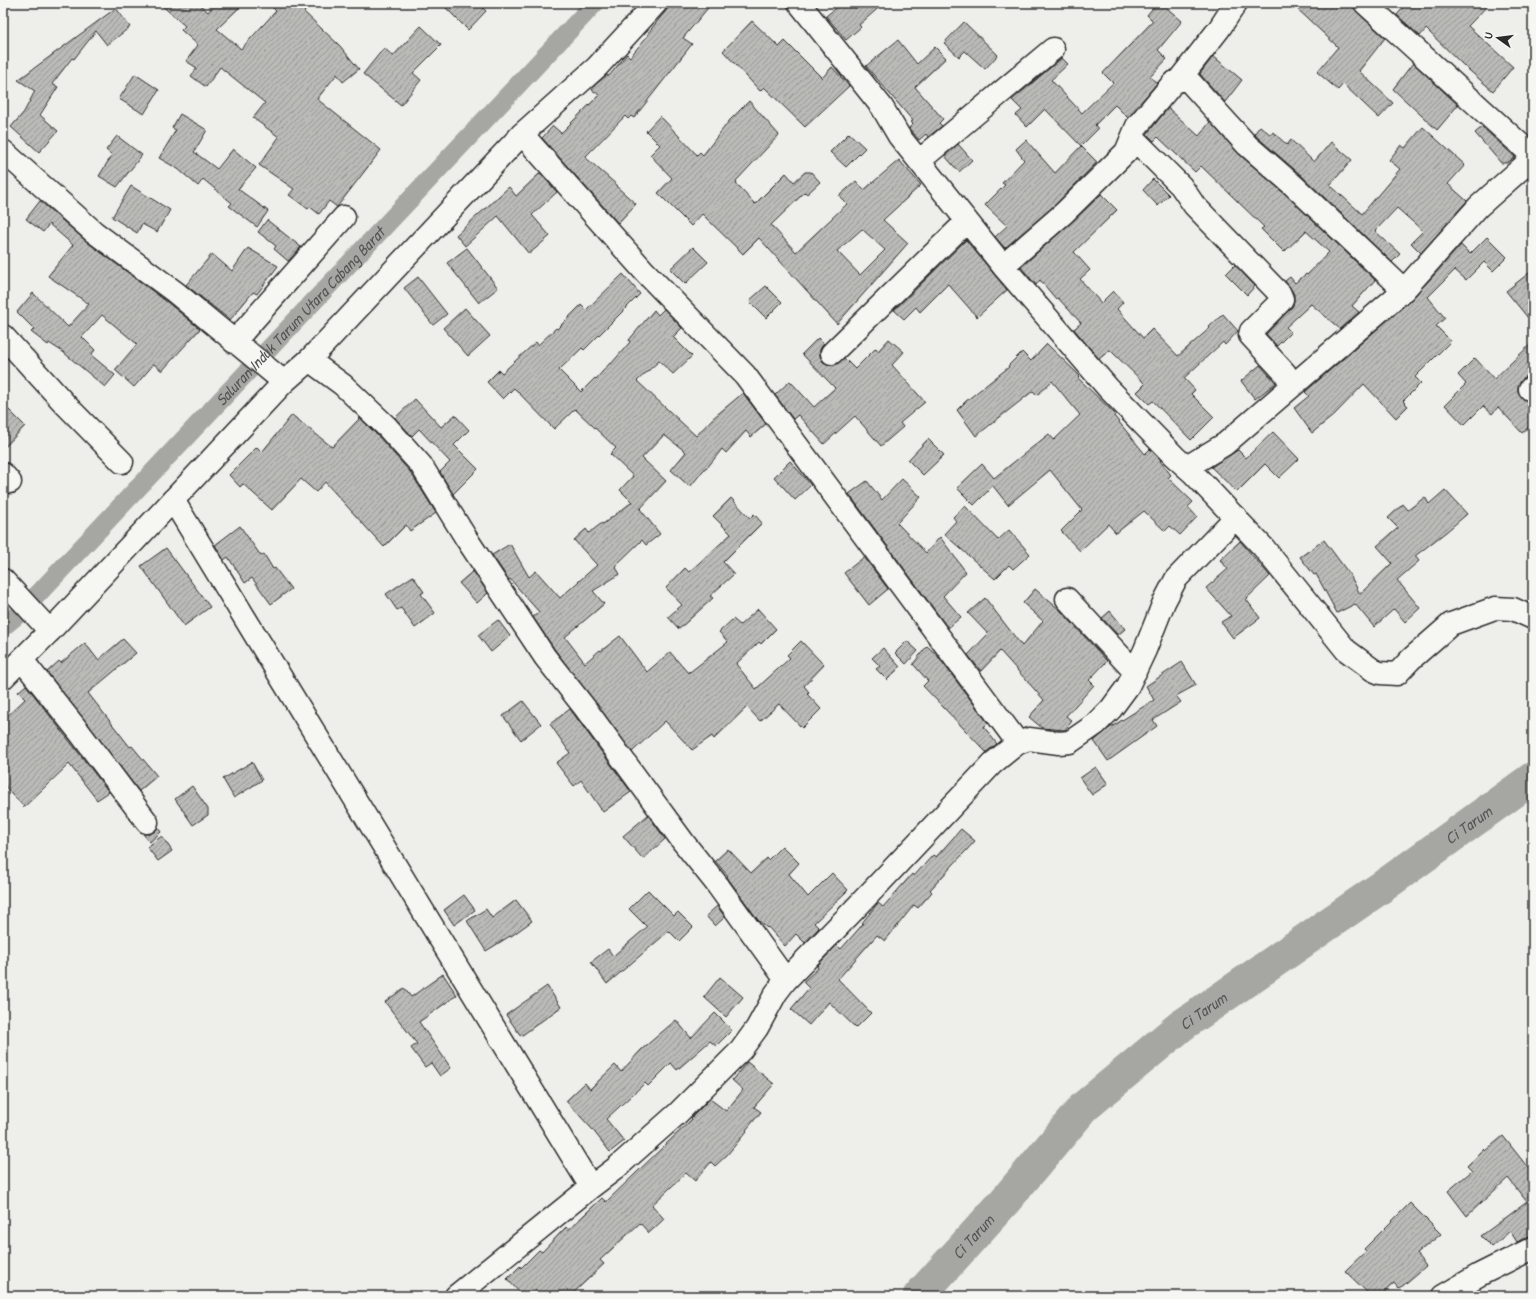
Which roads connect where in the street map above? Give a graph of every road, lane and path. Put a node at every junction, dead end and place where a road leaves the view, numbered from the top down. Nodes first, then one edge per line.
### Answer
1 (656, 3) edge
2 (800, 3) edge
3 (1236, 3) edge
4 (1366, 3) edge
5 (1052, 49) dead end
6 (1180, 80) junction
7 (522, 134) junction
8 (1132, 138) junction
9 (3, 151) edge
10 (1533, 157) edge
11 (920, 161) junction
12 (344, 217) dead end
13 (967, 221) junction
14 (1003, 266) junction
15 (1404, 290) junction
16 (3, 336) edge
17 (238, 344) junction
18 (832, 353) dead end
19 (309, 360) junction
20 (277, 377) junction
21 (1292, 386) junction
22 (122, 462) dead end
23 (1187, 467) junction
24 (173, 500) junction
25 (1236, 517) junction
26 (5, 582) edge
27 (1067, 599) dead end
28 (1533, 618) edge
29 (45, 625) junction
30 (22, 660) junction
31 (1135, 672) junction
32 (3, 678) edge
33 (1018, 743) junction
34 (147, 822) dead end
35 (786, 980) junction
36 (591, 1186) junction
37 (1533, 1248) edge
38 (456, 1296) edge
39 (1442, 1296) edge

1 - 7 street
2 - 11 street
3 - 6 street
4 - 10 street
5 - 11 street
6 - 8 street
6 - 15 street
7 - 19 street
7 - 33 street
8 - 14 street
8 - 21 street
9 - 17 street
10 - 15 street
11 - 13 street
12 - 17 street
13 - 14 street
13 - 18 street
14 - 23 street
15 - 21 street
16 - 22 street
17 - 20 street
19 - 20 street
19 - 35 street
20 - 24 street
21 - 23 street
23 - 25 street
24 - 29 street
24 - 36 street
25 - 28 street
25 - 31 street
26 - 29 street
27 - 31 street
29 - 30 street
30 - 32 street
30 - 34 street
31 - 33 street
33 - 35 street
35 - 36 street
36 - 38 street
37 - 39 street

